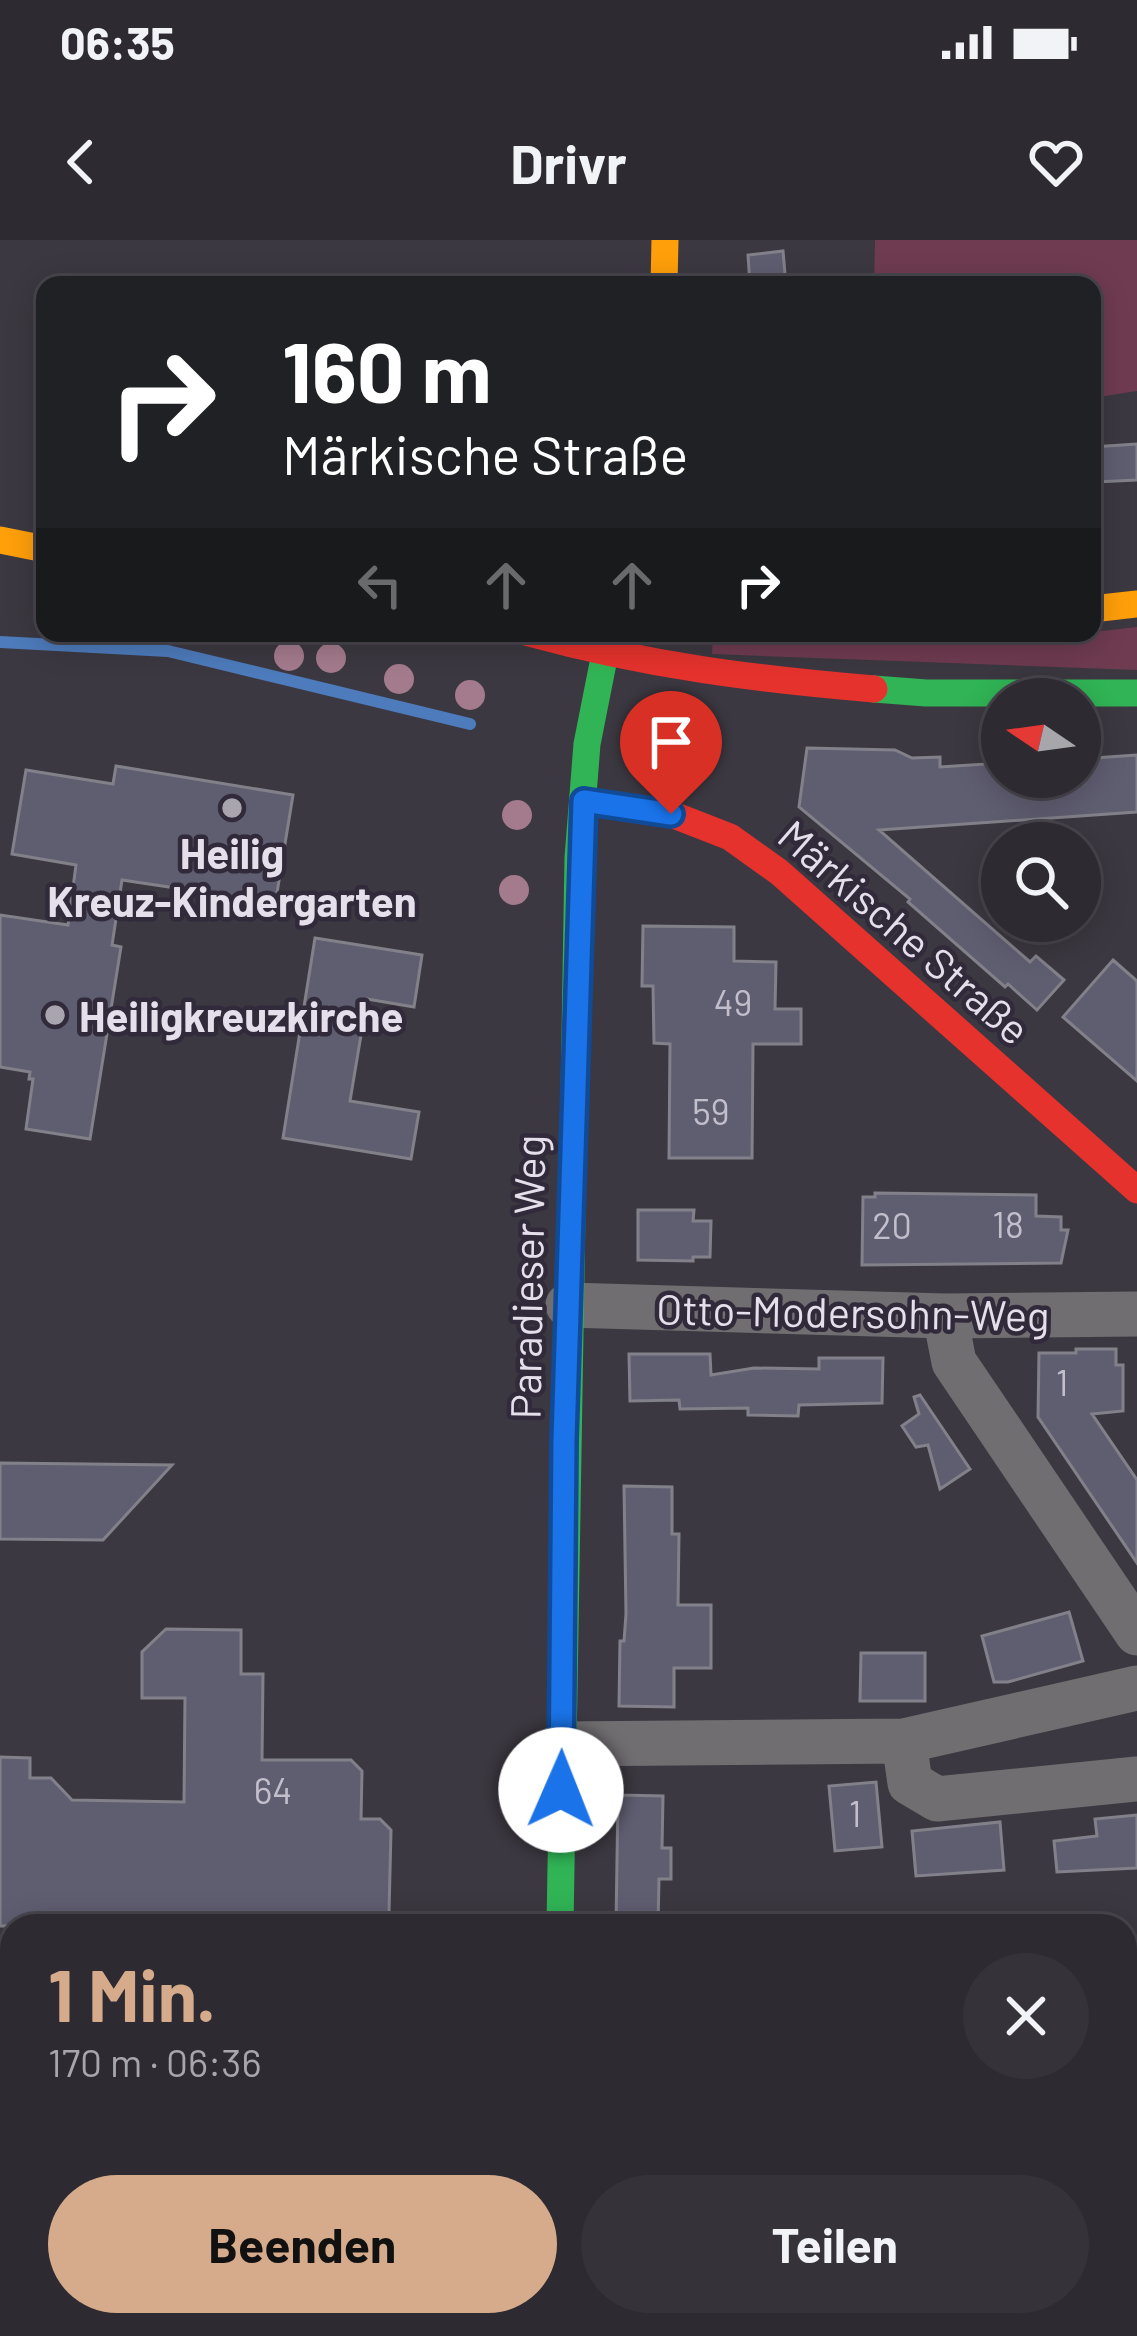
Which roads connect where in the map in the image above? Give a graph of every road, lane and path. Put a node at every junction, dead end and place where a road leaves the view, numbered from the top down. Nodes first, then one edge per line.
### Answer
1 (664, 240) edge
2 (664, 276) edge
3 (0, 540) edge
4 (36, 547) edge
5 (1137, 604) edge
6 (1101, 608) edge
7 (606, 643) edge
8 (1137, 693) edge
9 (584, 801) junction
10 (1137, 1190) edge
11 (568, 1305) junction
12 (1137, 1314) edge
13 (945, 1316) junction
14 (1137, 1633) edge
15 (1137, 1688) edge
16 (904, 1742) junction
17 (562, 1744) junction
18 (1137, 1779) edge
19 (560, 1914) edge

1 - 2 street
3 - 4 street
5 - 6 street
7 - 8 street
7 - 9 street, Paradieser Weg
9 - 10 street, Märkische Straße
9 - 11 street, Paradieser Weg
11 - 13 street, Otto-Modersohn-Weg
11 - 17 street, Paradieser Weg
12 - 13 street, Otto-Modersohn-Weg
13 - 14 street
15 - 16 street
16 - 17 street
16 - 18 street
17 - 19 street, Paradieser Weg

